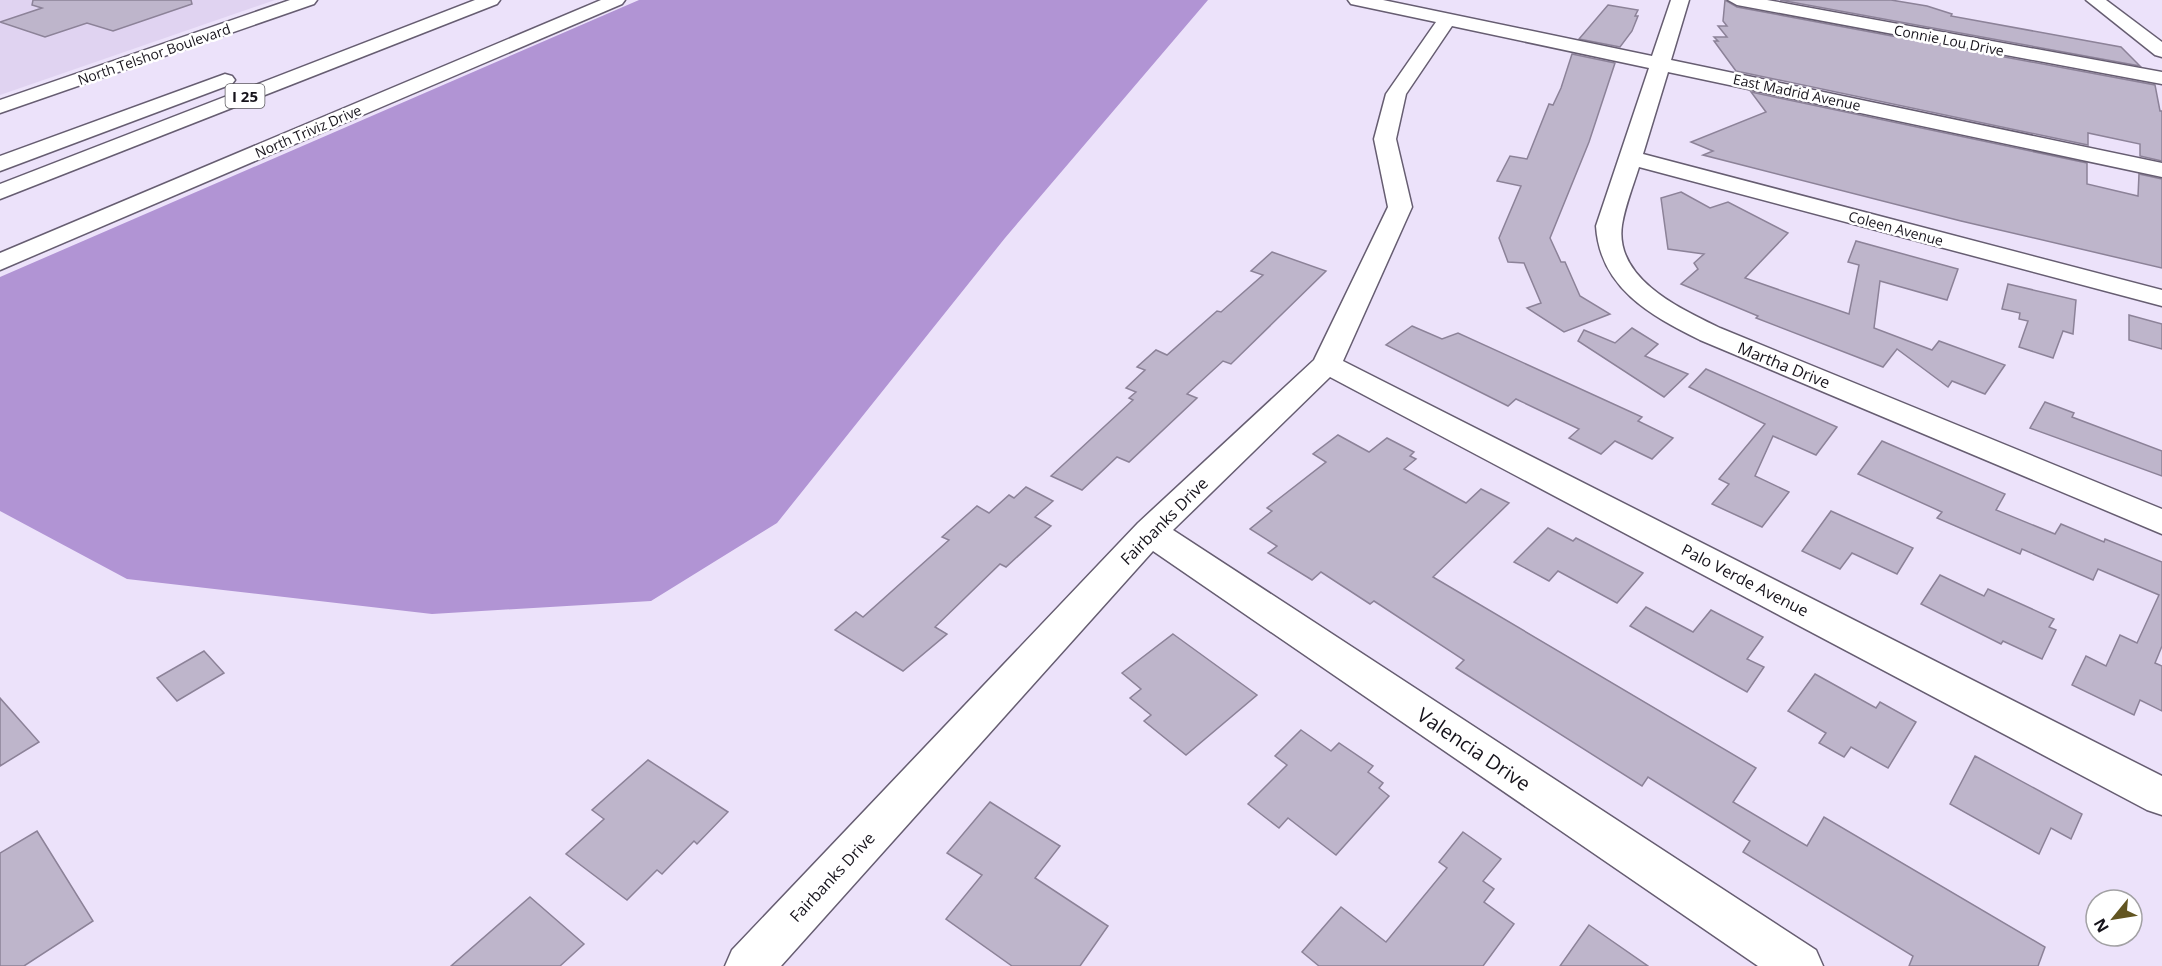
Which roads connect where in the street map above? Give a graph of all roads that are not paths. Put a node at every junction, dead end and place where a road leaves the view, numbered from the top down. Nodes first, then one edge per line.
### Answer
1 (308, 0) edge
2 (437, 0) edge
3 (491, 0) edge
4 (616, 0) edge
5 (1357, 0) edge
6 (1391, 0) edge
7 (1680, 0) edge
8 (1737, 0) edge
9 (2096, 0) edge
10 (414, 8) dead end
11 (1440, 16) junction
12 (2130, 24) junction
13 (2162, 26) edge
14 (2162, 51) edge
15 (1661, 63) junction
16 (246, 72) dead end
17 (2162, 78) edge
18 (0, 107) edge
19 (1630, 158) junction
20 (0, 164) edge
21 (2162, 170) edge
22 (0, 192) edge
23 (0, 262) edge
24 (2162, 298) edge
25 (1327, 364) junction
26 (2162, 522) edge
27 (1150, 532) junction
28 (2162, 797) edge
29 (760, 963) edge
30 (1799, 966) edge

1 - 18 main road, North Telshor Boulevard
2 - 10 main road
3 - 22 main road, I 25
4 - 23 main road, North Triviz Drive
5 - 11 main road, East Madrid Avenue
6 - 11 main road, East Madrid Avenue
7 - 15 main road, Martha Drive
8 - 17 main road, Connie Lou Drive
9 - 12 main road
11 - 15 main road, East Madrid Avenue
11 - 25 main road, Fairbanks Drive
12 - 13 main road
12 - 14 main road
15 - 19 main road, Martha Drive
15 - 21 main road, East Madrid Avenue
16 - 20 main road, I 25
19 - 24 main road, Coleen Avenue
19 - 26 main road, Martha Drive
25 - 27 main road, Fairbanks Drive
25 - 28 main road, Palo Verde Avenue
27 - 29 main road, Fairbanks Drive
27 - 30 main road, Valencia Drive

